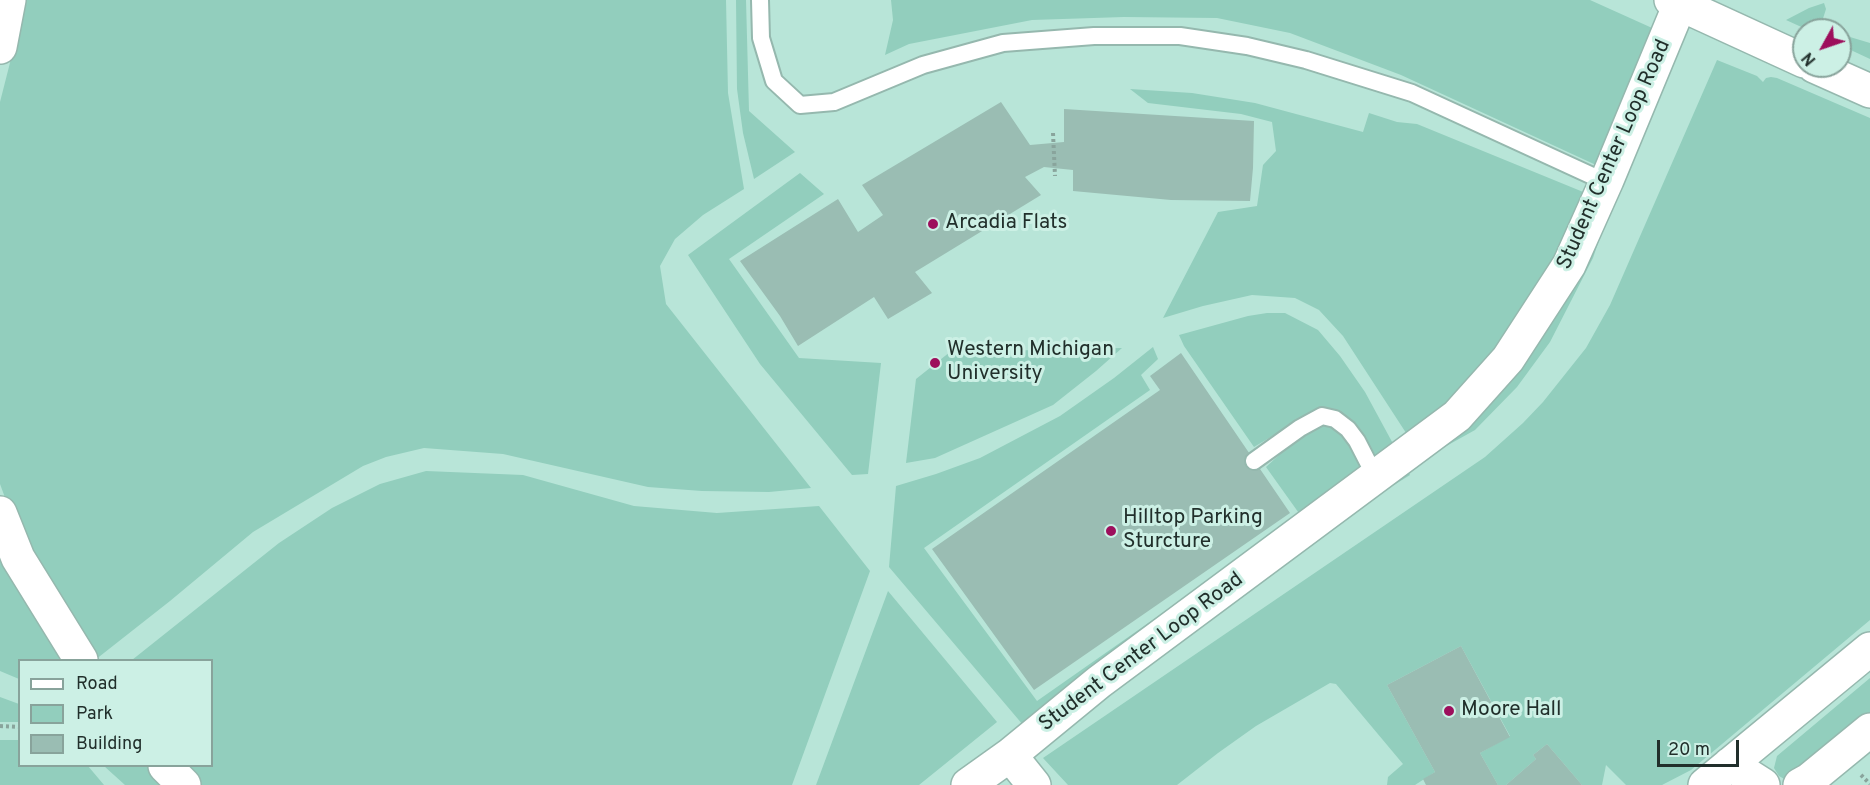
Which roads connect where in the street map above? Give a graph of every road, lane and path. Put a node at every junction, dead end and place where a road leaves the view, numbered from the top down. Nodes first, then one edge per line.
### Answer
1 (9, 0) edge
2 (760, 0) edge
3 (1676, 2) edge
4 (0, 46) edge
5 (1792, 55) edge
6 (1841, 78) edge
7 (1870, 91) edge
8 (1053, 133) dead end
9 (1055, 176) dead end
10 (1608, 180) junction
11 (1254, 461) dead end
12 (1375, 476) junction
13 (0, 513) edge
14 (1870, 650) edge
15 (80, 659) edge
16 (0, 726) edge
17 (18, 727) edge
18 (1870, 730) edge
19 (1010, 754) junction
20 (1730, 764) junction
21 (167, 767) edge
22 (184, 785) edge
23 (968, 785) edge
24 (1034, 785) edge
25 (1705, 785) edge
26 (1763, 785) edge
27 (1800, 785) edge

1 - 4 street
2 - 10 lane
3 - 5 street
3 - 10 street, Student Center Loop Road
6 - 7 street
8 - 9 path
10 - 12 street, Student Center Loop Road
11 - 12 lane
12 - 19 street, Student Center Loop Road
13 - 15 street
14 - 20 street
16 - 17 path
18 - 27 street
19 - 23 street, Student Center Loop Road
19 - 24 street
20 - 25 street
20 - 26 street
21 - 22 street

